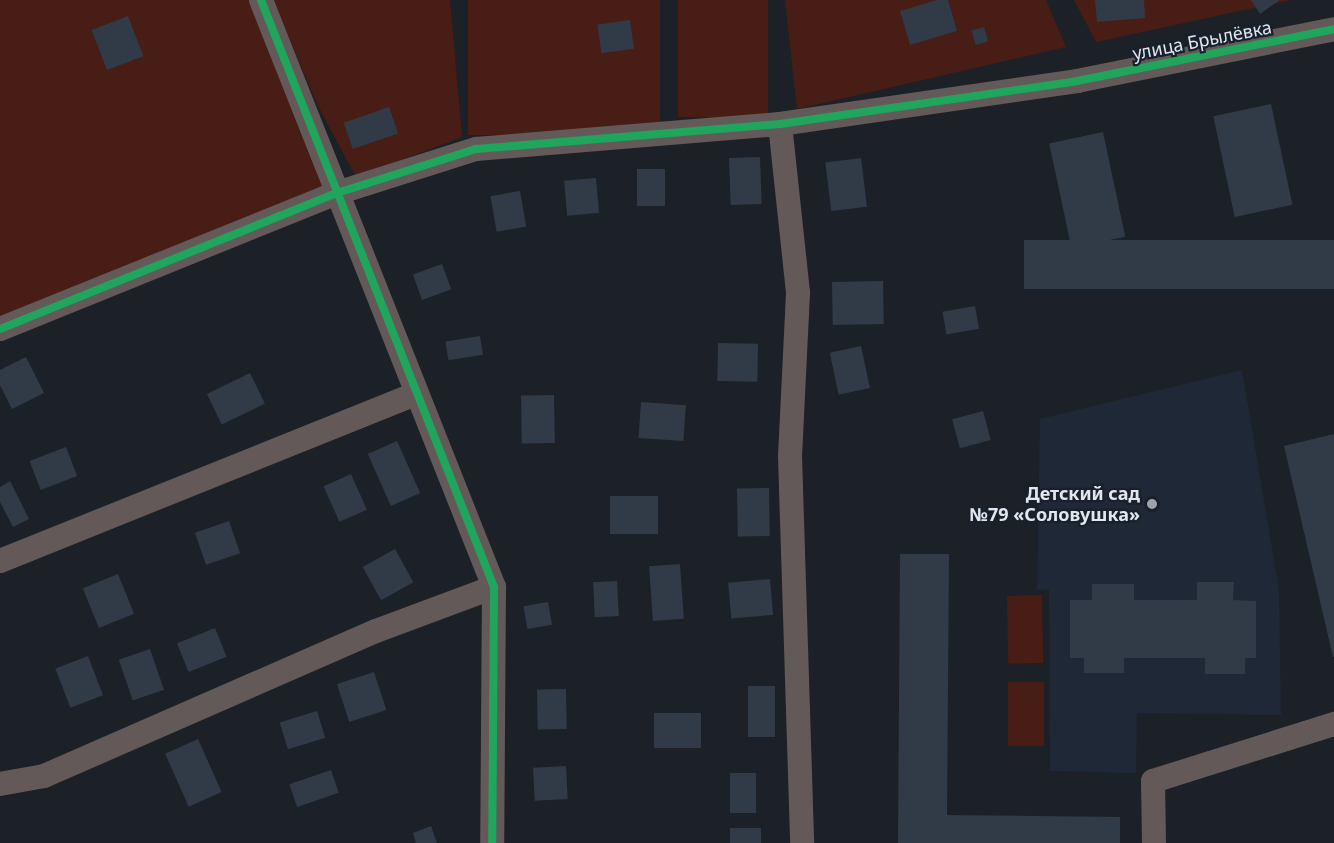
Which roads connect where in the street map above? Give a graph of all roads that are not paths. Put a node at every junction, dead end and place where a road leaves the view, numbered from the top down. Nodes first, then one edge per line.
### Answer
1 (261, 0) edge
2 (1334, 29) edge
3 (780, 124) junction
4 (337, 193) junction
5 (0, 329) edge
6 (416, 393) junction
7 (0, 561) edge
8 (494, 587) junction
9 (1334, 724) edge
10 (0, 784) edge
11 (492, 843) edge
12 (802, 843) edge
13 (1154, 843) edge

1 - 4 street
2 - 3 street, улица Брылёвка
3 - 4 street, улица Брылёвка
3 - 12 street
4 - 5 street, улица Брылёвка
4 - 6 street
6 - 7 street
6 - 8 street
8 - 10 street
8 - 11 street
9 - 13 street

